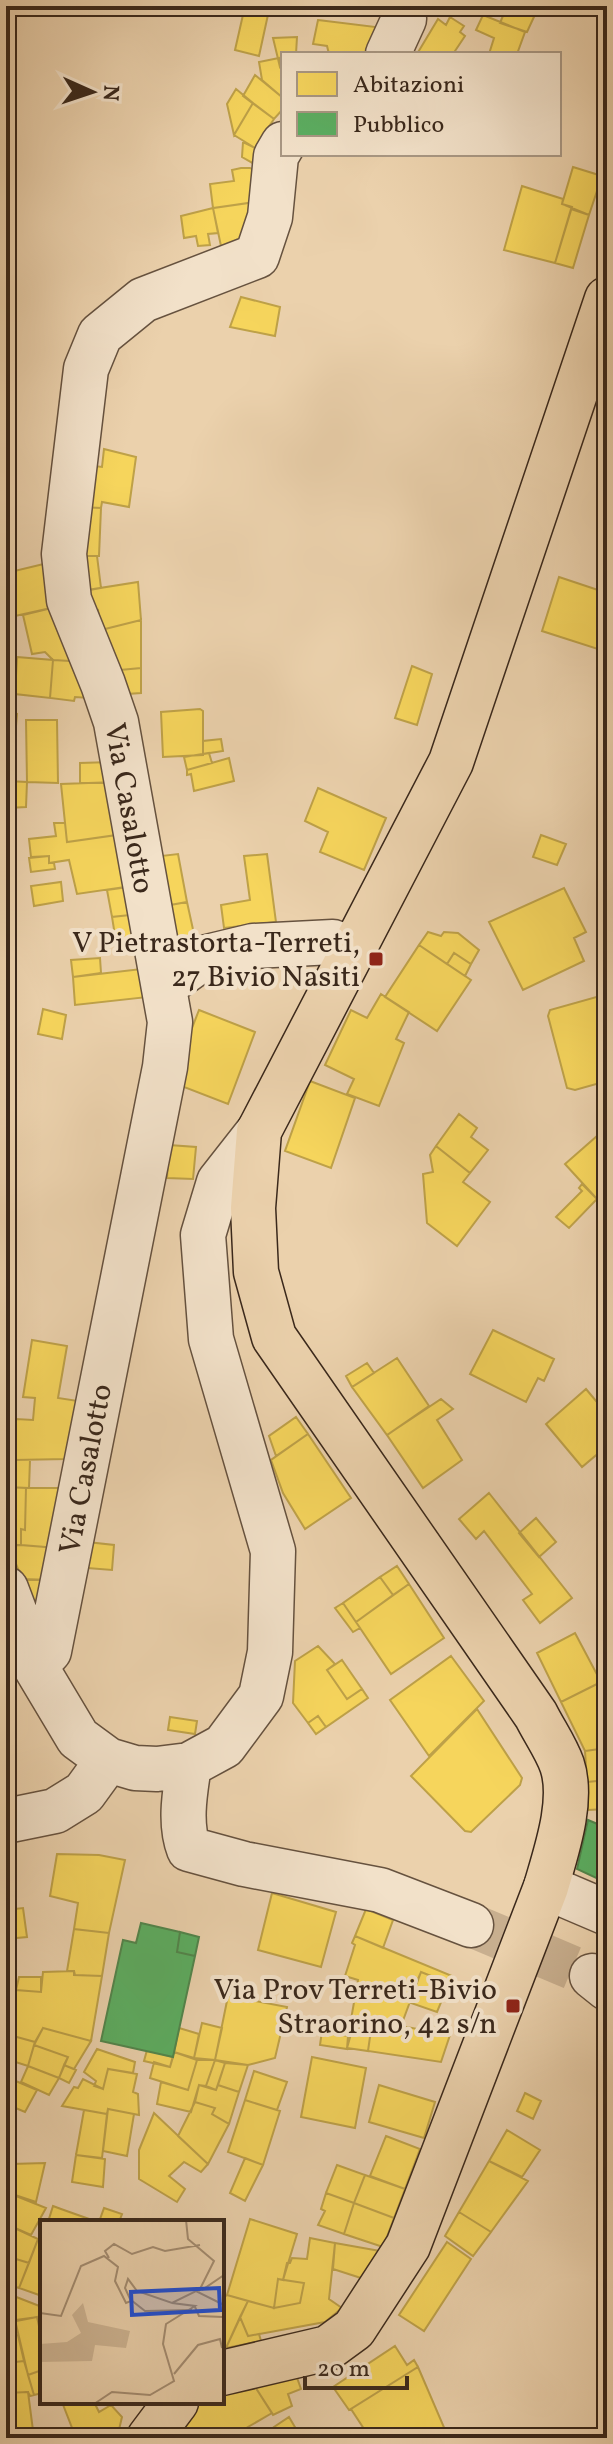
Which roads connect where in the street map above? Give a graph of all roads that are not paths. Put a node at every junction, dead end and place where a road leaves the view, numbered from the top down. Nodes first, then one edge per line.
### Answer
1 (402, 6) edge
2 (389, 52) edge
3 (281, 147) edge
4 (607, 299) edge
5 (352, 951) junction
6 (164, 986) junction
7 (259, 1131) junction
8 (6, 1589) edge
9 (35, 1666) junction
10 (108, 1760) junction
11 (189, 1765) junction
12 (6, 1821) edge
13 (546, 1887) junction
14 (607, 1913) edge
15 (471, 1925) tunnel mouth
16 (224, 2373) edge
17 (174, 2404) edge
18 (149, 2438) edge

1 - 2 street
3 - 6 street, Via Casalotto
4 - 5 main road
5 - 6 street
5 - 7 main road
6 - 9 street, Via Casalotto
7 - 11 street
7 - 13 main road
8 - 9 street
9 - 10 street
10 - 11 street
10 - 12 street
11 - 15 street
13 - 14 street
13 - 16 main road
17 - 18 main road

